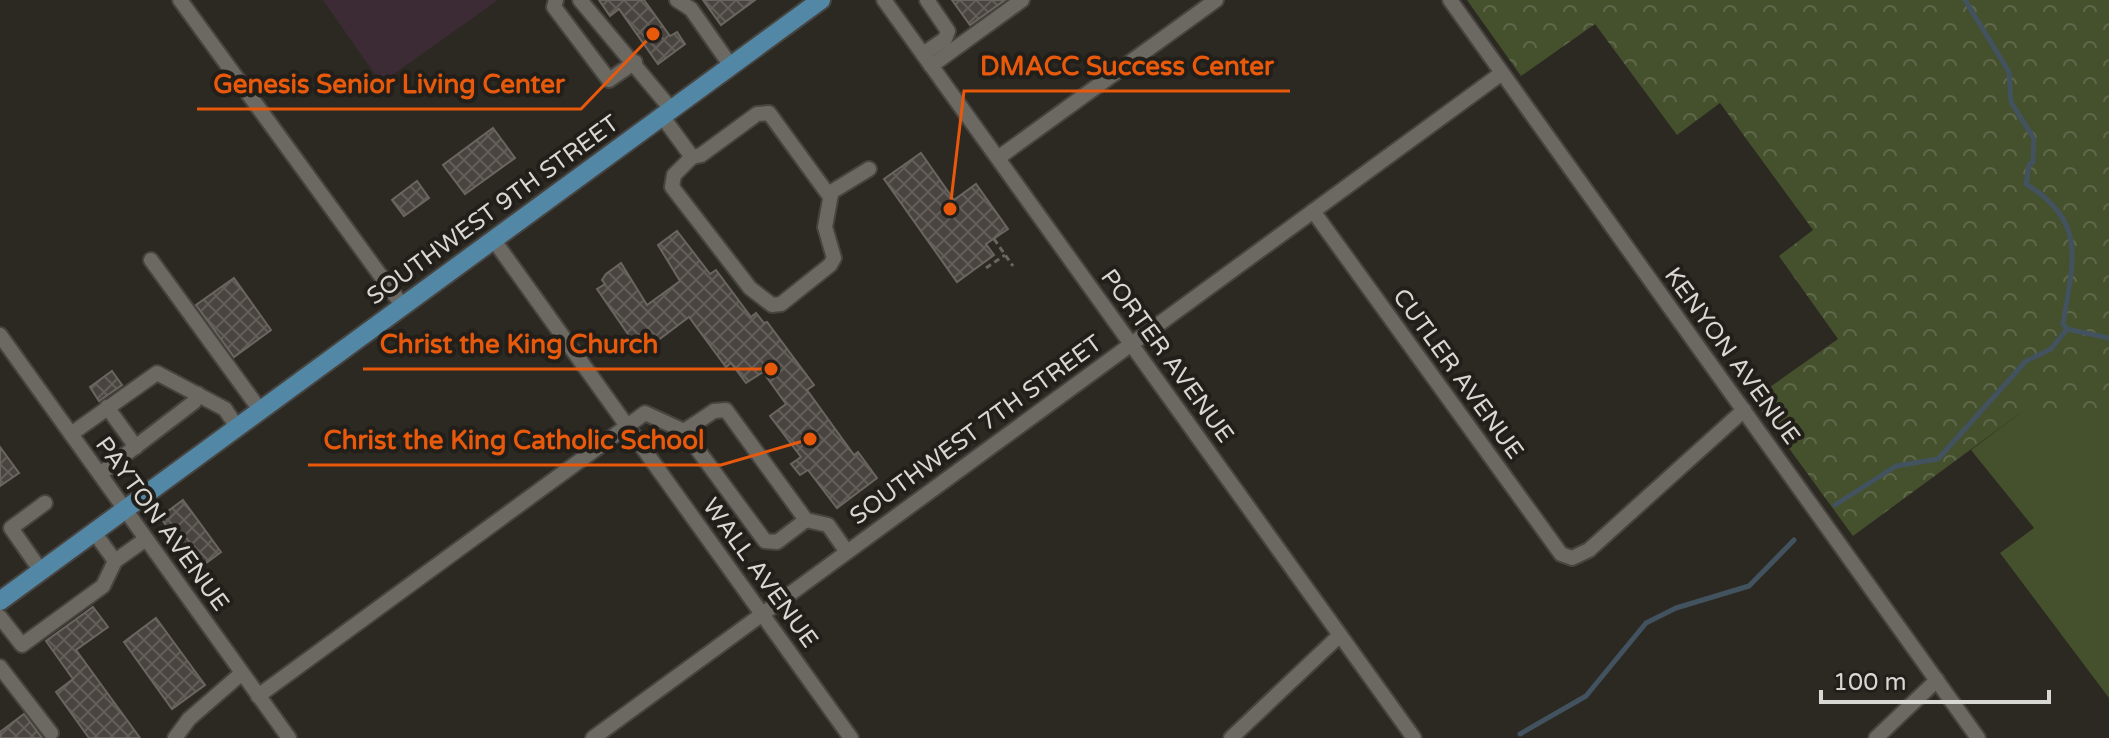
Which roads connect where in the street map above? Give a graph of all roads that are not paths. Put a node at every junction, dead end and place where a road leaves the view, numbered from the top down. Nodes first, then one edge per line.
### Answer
1 (180, 0) edge
2 (556, 0) edge
3 (580, 0) edge
4 (677, 0) edge
5 (821, 0) edge
6 (884, 0) edge
7 (927, 0) edge
8 (1022, 0) edge
9 (1216, 0) edge
10 (1450, 0) edge
11 (927, 60) junction
12 (635, 62) junction
13 (731, 66) junction
14 (1502, 73) junction
15 (666, 113) junction
16 (692, 157) junction
17 (998, 158) junction
18 (869, 169) dead end
19 (831, 194) junction
20 (1313, 211) junction
21 (493, 239) junction
22 (151, 260) dead end
23 (402, 305) junction
24 (0, 335) edge
25 (1131, 344) junction
26 (198, 394) junction
27 (107, 407) junction
28 (260, 410) junction
29 (1744, 410) junction
30 (626, 425) junction
31 (237, 427) junction
32 (684, 431) junction
33 (71, 434) junction
34 (136, 447) junction
35 (100, 474) junction
36 (45, 503) dead end
37 (125, 509) junction
38 (806, 520) junction
39 (94, 532) junction
40 (146, 539) junction
41 (847, 552) junction
42 (115, 561) junction
43 (41, 571) junction
44 (0, 601) edge
45 (762, 614) junction
46 (0, 617) edge
47 (1340, 635) junction
48 (0, 667) edge
49 (242, 673) junction
50 (1937, 680) junction
51 (258, 696) junction
52 (51, 733) dead end
53 (175, 738) edge
54 (289, 738) edge
55 (593, 738) edge
56 (851, 738) edge
57 (1231, 738) edge
58 (1414, 738) edge
59 (1876, 738) edge
60 (1978, 738) edge

1 - 23 street
2 - 12 street
3 - 12 street
4 - 13 street
5 - 13 main road, SOUTHWEST 9TH STREET
6 - 11 street, PORTER AVENUE
7 - 11 street
8 - 11 street
9 - 17 street
10 - 14 street, KENYON AVENUE
11 - 17 street, PORTER AVENUE
12 - 15 street
13 - 15 main road, SOUTHWEST 9TH STREET
14 - 20 street, SOUTHWEST 7TH STREET
14 - 29 street, KENYON AVENUE
15 - 16 street
15 - 21 main road, SOUTHWEST 9TH STREET
16 - 19 street
16 - 19 street
17 - 25 street, PORTER AVENUE
18 - 19 street
20 - 25 street, SOUTHWEST 7TH STREET
20 - 29 street, CUTLER AVENUE
21 - 23 main road, SOUTHWEST 9TH STREET
21 - 30 street, WALL AVENUE
22 - 28 street
23 - 28 main road, SOUTHWEST 9TH STREET
24 - 33 street, PAYTON AVENUE
25 - 41 street, SOUTHWEST 7TH STREET
25 - 47 street, PORTER AVENUE
26 - 27 street
26 - 31 street
26 - 34 street
27 - 33 street
27 - 34 street
28 - 31 main road, SOUTHWEST 9TH STREET
29 - 50 street, KENYON AVENUE
30 - 32 street
30 - 45 street, WALL AVENUE
30 - 51 street
31 - 37 main road, SOUTHWEST 9TH STREET
32 - 38 street
32 - 38 street
33 - 35 street, PAYTON AVENUE
34 - 35 street
35 - 37 street, PAYTON AVENUE
36 - 43 street
37 - 39 main road, SOUTHWEST 9TH STREET
37 - 40 street, PAYTON AVENUE
38 - 41 street
39 - 42 street
39 - 43 main road, SOUTHWEST 9TH STREET
40 - 42 street
40 - 49 street, PAYTON AVENUE
41 - 45 street, SOUTHWEST 7TH STREET
42 - 46 street
43 - 44 main road, SOUTHWEST 9TH STREET
45 - 55 street, SOUTHWEST 7TH STREET
45 - 56 street, WALL AVENUE
47 - 57 street
47 - 58 street, PORTER AVENUE
48 - 52 street
49 - 51 street, PAYTON AVENUE
49 - 53 street
50 - 59 street
50 - 60 street, KENYON AVENUE
51 - 54 street, PAYTON AVENUE

